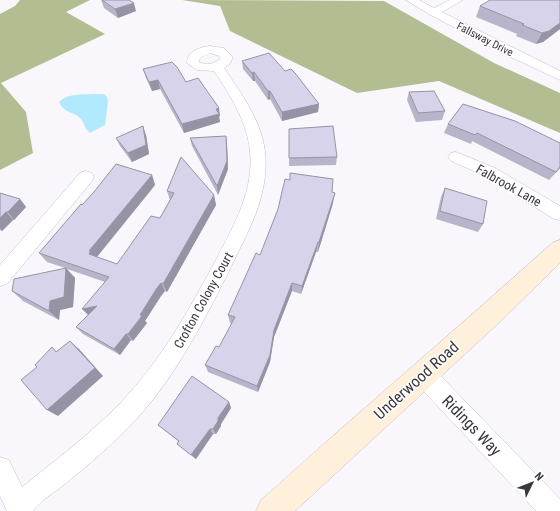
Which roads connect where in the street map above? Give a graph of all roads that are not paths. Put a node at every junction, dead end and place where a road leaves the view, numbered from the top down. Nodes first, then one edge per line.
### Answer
1 (411, 0) edge
2 (458, 0) edge
3 (433, 12) junction
4 (560, 63) edge
5 (217, 67) dead end
6 (555, 73) edge
7 (456, 157) dead end
8 (86, 177) dead end
9 (560, 214) edge
10 (560, 249) edge
11 (0, 278) edge
12 (423, 374) junction
13 (0, 469) edge
14 (19, 509) edge
15 (272, 511) edge
16 (554, 511) edge

1 - 3 street, Fallsway Drive
2 - 3 street
3 - 6 street, Fallsway Drive
4 - 6 street
5 - 14 street, Crofton Colony Court
7 - 9 street, Falbrook Lane
8 - 11 street
10 - 12 street, Underwood Road
12 - 15 street, Underwood Road
12 - 16 street, Ridings Way
13 - 14 street

